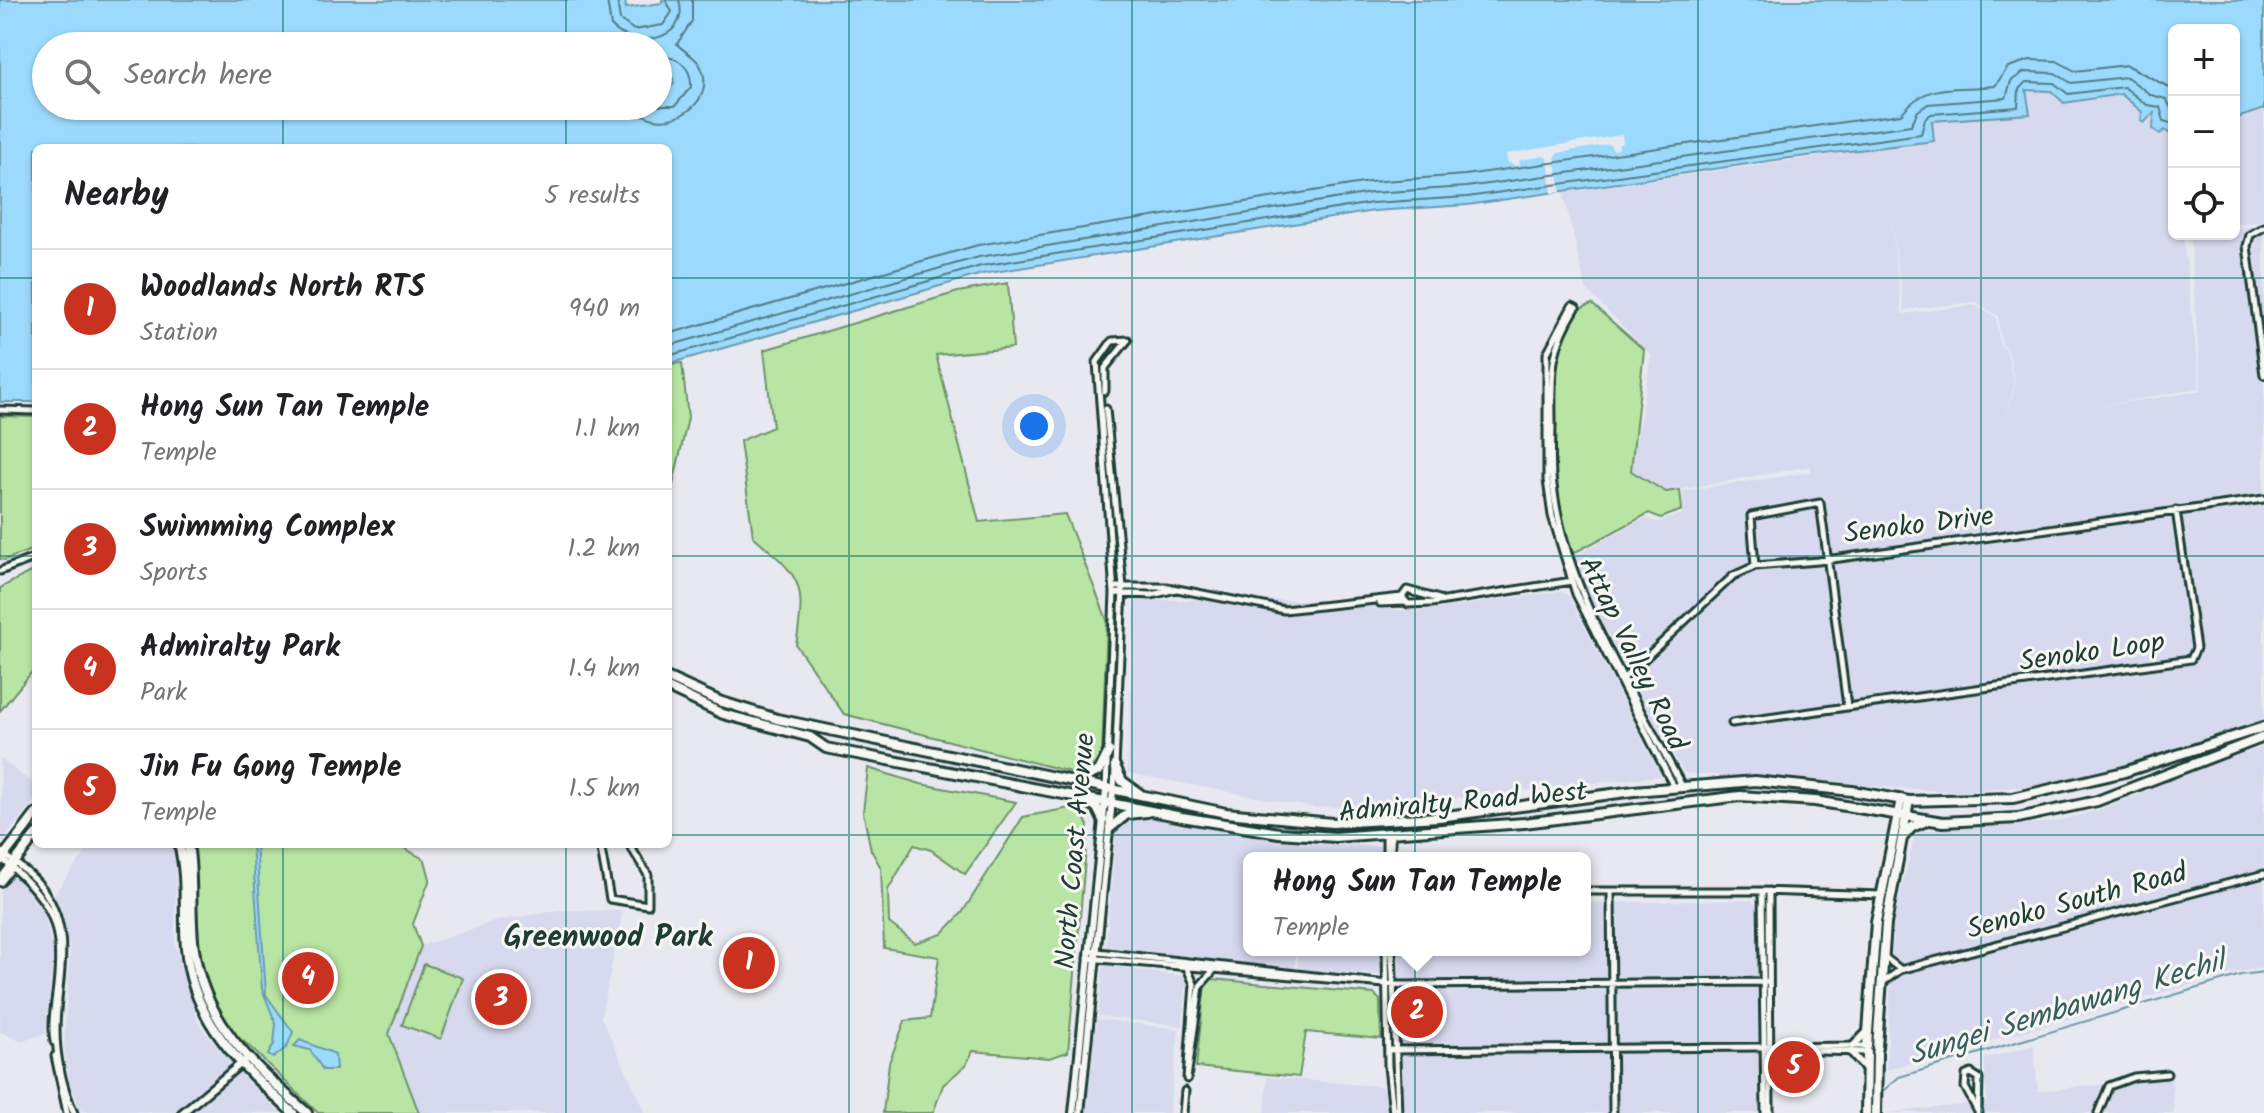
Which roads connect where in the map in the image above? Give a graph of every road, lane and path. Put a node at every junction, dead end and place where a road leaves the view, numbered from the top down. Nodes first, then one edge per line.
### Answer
1 (2264, 227) edge
2 (2264, 306) edge
3 (1574, 307) dead end
4 (2256, 307) junction
5 (2264, 375) edge
6 (0, 410) edge
7 (32, 411) edge
8 (2264, 499) edge
9 (2176, 510) junction
10 (1827, 558) junction
11 (32, 559) edge
12 (1755, 566) junction
13 (0, 571) edge
14 (1573, 581) junction
15 (1555, 584) junction
16 (1152, 587) junction
17 (1176, 589) junction
18 (1114, 590) junction
19 (1123, 590) junction
20 (1576, 594) junction
21 (1152, 595) junction
22 (1439, 599) junction
23 (1403, 600) junction
24 (1623, 679) junction
25 (672, 680) edge
26 (672, 690) edge
27 (1847, 706) junction
28 (1732, 723) dead end
29 (2264, 727) edge
30 (2264, 737) edge
31 (894, 743) junction
32 (930, 750) junction
33 (1109, 751) junction
34 (906, 762) junction
35 (1115, 766) junction
36 (930, 767) junction
37 (1072, 782) junction
38 (1678, 786) junction
39 (1110, 790) junction
40 (1079, 797) junction
41 (1143, 797) junction
42 (1905, 800) junction
43 (1109, 802) junction
44 (1872, 810) junction
45 (1156, 812) junction
46 (1472, 813) junction
47 (1902, 815) junction
48 (1441, 816) junction
49 (32, 819) edge
50 (1103, 820) junction
51 (1930, 820) junction
52 (1475, 825) junction
53 (1110, 828) junction
54 (1446, 830) junction
55 (1389, 834) junction
56 (1898, 837) junction
57 (32, 840) edge
58 (179, 848) edge
59 (188, 848) edge
60 (601, 848) edge
61 (631, 848) edge
62 (1389, 852) edge
63 (1, 857) edge
64 (13, 865) junction
65 (2264, 874) edge
66 (0, 881) edge
67 (1591, 891) edge
68 (1611, 891) junction
69 (1765, 891) junction
70 (1880, 895) junction
71 (1891, 896) junction
72 (1088, 955) junction
73 (1882, 955) junction
74 (1097, 956) junction
75 (1389, 956) edge
76 (1187, 968) junction
77 (61, 970) junction
78 (1900, 970) junction
79 (1214, 971) junction
80 (1766, 982) junction
81 (1611, 984) junction
82 (1391, 985) junction
83 (1879, 987) junction
84 (1868, 1031) junction
85 (1612, 1048) junction
86 (1767, 1048) junction
87 (1852, 1049) junction
88 (1391, 1050) junction
89 (1872, 1050) junction
90 (244, 1062) junction
91 (1866, 1069) junction
92 (2167, 1074) dead end
93 (1185, 1091) dead end
94 (1613, 1111) edge
95 (1978, 1112) edge
96 (67, 1113) edge
97 (74, 1113) edge
98 (182, 1113) edge
99 (293, 1113) edge
100 (307, 1113) edge
101 (1073, 1113) edge
102 (1080, 1113) edge
103 (1183, 1113) edge
104 (1396, 1113) edge
105 (1767, 1113) edge
106 (1866, 1113) edge
107 (1876, 1113) edge
108 (2098, 1113) edge

1 - 4 street
2 - 4 street
3 - 14 street, Attap Valley Road
4 - 5 street
6 - 7 street
8 - 9 street, Senoko Drive
9 - 10 street, Senoko Drive
9 - 27 street, Senoko Loop
10 - 12 street, Senoko Drive
10 - 12 street
10 - 27 street
11 - 13 street
12 - 24 street, Senoko Drive
14 - 15 street
14 - 20 street, Attap Valley Road
14 - 24 street, Attap Valley Road
15 - 20 street
15 - 22 street
16 - 17 street
16 - 19 street
16 - 21 street
17 - 21 street
17 - 23 street
18 - 19 street
18 - 19 street, North Coast Avenue
18 - 33 street, North Coast Avenue
19 - 21 street
19 - 35 street, North Coast Avenue
20 - 24 street, Attap Valley Road
22 - 23 street
22 - 23 street
24 - 38 street, Attap Valley Road
25 - 31 main road, Admiralty Road West
26 - 34 main road, Admiralty Road West
27 - 28 street, Senoko Loop
29 - 42 main road, Admiralty Road West
30 - 51 main road, Admiralty Road West
31 - 32 main road, Admiralty Road West
31 - 34 main road
32 - 36 main road
32 - 37 main road, Admiralty Road West
33 - 37 main road
33 - 39 street, North Coast Avenue
34 - 36 main road, Admiralty Road West
35 - 39 street, North Coast Avenue
35 - 41 main road
36 - 40 main road, Admiralty Road West
37 - 39 main road, Admiralty Road West
38 - 42 main road, Admiralty Road West
38 - 46 main road, Admiralty Road West
39 - 41 main road, Admiralty Road West
39 - 43 main road, North Coast Avenue
40 - 43 main road, Admiralty Road West
40 - 50 main road
41 - 48 main road, Admiralty Road West
42 - 47 main road
43 - 45 main road, Admiralty Road West
43 - 50 main road, North Coast Avenue
43 - 53 main road, North Coast Avenue
44 - 47 main road, Admiralty Road West
44 - 52 main road, Admiralty Road West
44 - 56 main road
45 - 53 main road
45 - 55 main road, Admiralty Road West
46 - 48 main road, Admiralty Road West
46 - 52 main road
47 - 51 main road, Admiralty Road West
47 - 56 main road
48 - 54 main road
49 - 63 main road
50 - 72 main road, North Coast Avenue
51 - 56 main road
52 - 54 main road, Admiralty Road West
53 - 74 main road, North Coast Avenue
54 - 55 main road, Admiralty Road West
55 - 62 street
56 - 70 main road
56 - 71 main road
57 - 64 main road
58 - 90 main road
59 - 90 main road
60 - 61 street
63 - 64 street
64 - 66 main road
64 - 77 street
65 - 78 street, Senoko South Road
67 - 68 street
68 - 69 street
68 - 81 street
69 - 70 street
69 - 80 street
70 - 71 street
70 - 84 main road
71 - 73 main road
72 - 74 street
72 - 101 main road, North Coast Avenue
73 - 78 street
73 - 83 main road
74 - 76 street
74 - 82 street
74 - 102 main road, North Coast Avenue
75 - 82 street
76 - 79 street
76 - 79 street
77 - 96 street
77 - 97 street
78 - 83 street, Senoko South Road
79 - 82 street
80 - 81 street
80 - 86 street
81 - 82 street
81 - 85 street
82 - 88 street
83 - 89 main road
84 - 87 main road
84 - 89 main road
85 - 86 street
85 - 88 street
85 - 94 street
86 - 87 street
86 - 105 street
87 - 89 street
87 - 91 main road
88 - 104 street
89 - 91 main road
89 - 107 main road
90 - 98 main road
90 - 99 main road
90 - 100 main road
91 - 106 main road
92 - 108 street
93 - 103 street
95 - 95 street

